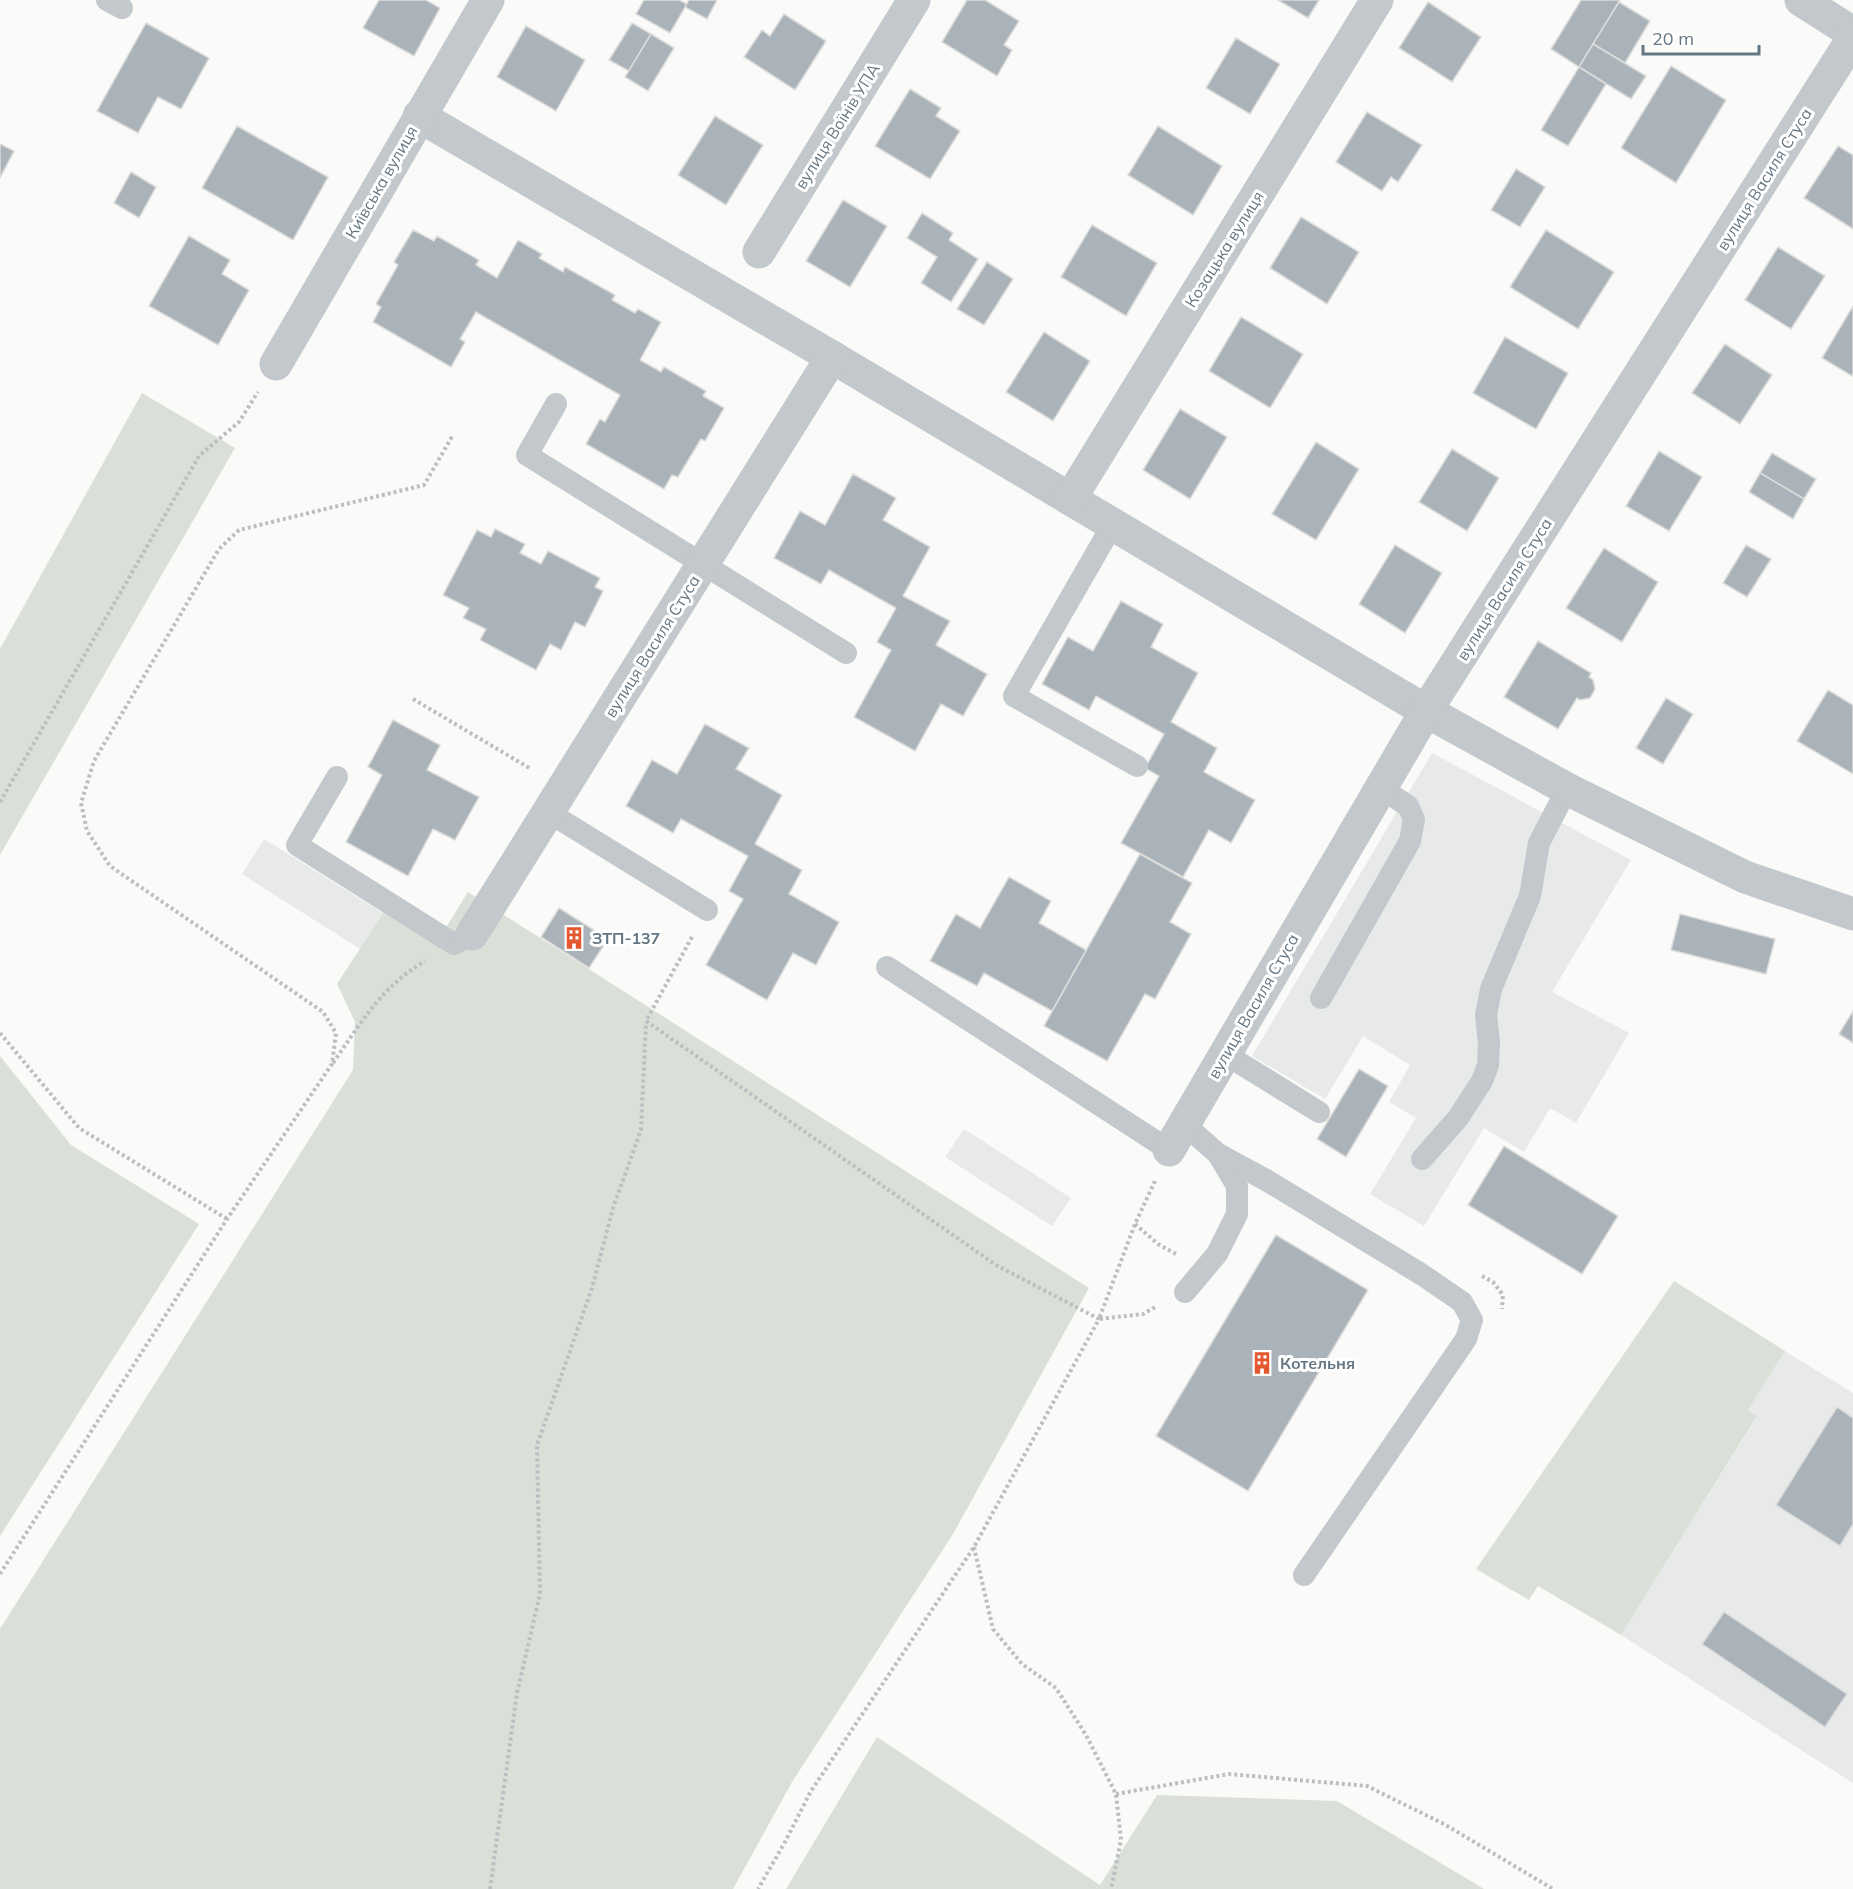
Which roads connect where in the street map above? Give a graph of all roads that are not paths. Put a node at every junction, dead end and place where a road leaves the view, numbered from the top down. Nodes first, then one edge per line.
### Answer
1 (488, 0) edge
2 (914, 0) edge
3 (1377, 0) edge
4 (1802, 0) edge
5 (1853, 33) edge
6 (1853, 38) edge
7 (419, 116) junction
8 (759, 252) dead end
9 (832, 357) junction
10 (276, 364) road end
11 (556, 404) dead end
12 (1070, 499) junction
13 (1113, 524) junction
14 (703, 564) junction
15 (846, 653) dead end
16 (1426, 711) junction
17 (1137, 766) dead end
18 (337, 777) dead end
19 (1381, 788) junction
20 (1567, 789) junction
21 (548, 812) junction
22 (707, 910) road end
23 (1853, 914) edge
24 (463, 939) joint
25 (887, 968) dead end
26 (1321, 998) dead end
27 (1225, 1054) junction
28 (1319, 1112) dead end
29 (1177, 1137) junction
30 (1218, 1154) junction
31 (1422, 1159) dead end
32 (1185, 1292) road end
33 (1304, 1575) dead end

1 - 7 street, Київська вулиця
2 - 8 street, вулиця Воїнів УПА
3 - 12 street, Козацька вулиця
4 - 5 street
6 - 16 street, вулиця Василя Стуса
7 - 9 street
7 - 10 street, Київська вулиця
9 - 12 street
9 - 14 street, вулиця Василя Стуса
11 - 14 lane
12 - 13 street
13 - 16 street
13 - 17 lane
14 - 15 lane
14 - 21 street, вулиця Василя Стуса
16 - 19 street, вулиця Василя Стуса
16 - 20 street
18 - 24 lane
19 - 26 lane
19 - 27 street, вулиця Василя Стуса
20 - 23 street
20 - 31 lane
21 - 22 lane
21 - 24 street, вулиця Василя Стуса
25 - 29 lane
27 - 28 lane
27 - 29 street, вулиця Василя Стуса
29 - 30 lane
30 - 32 lane
30 - 33 lane

